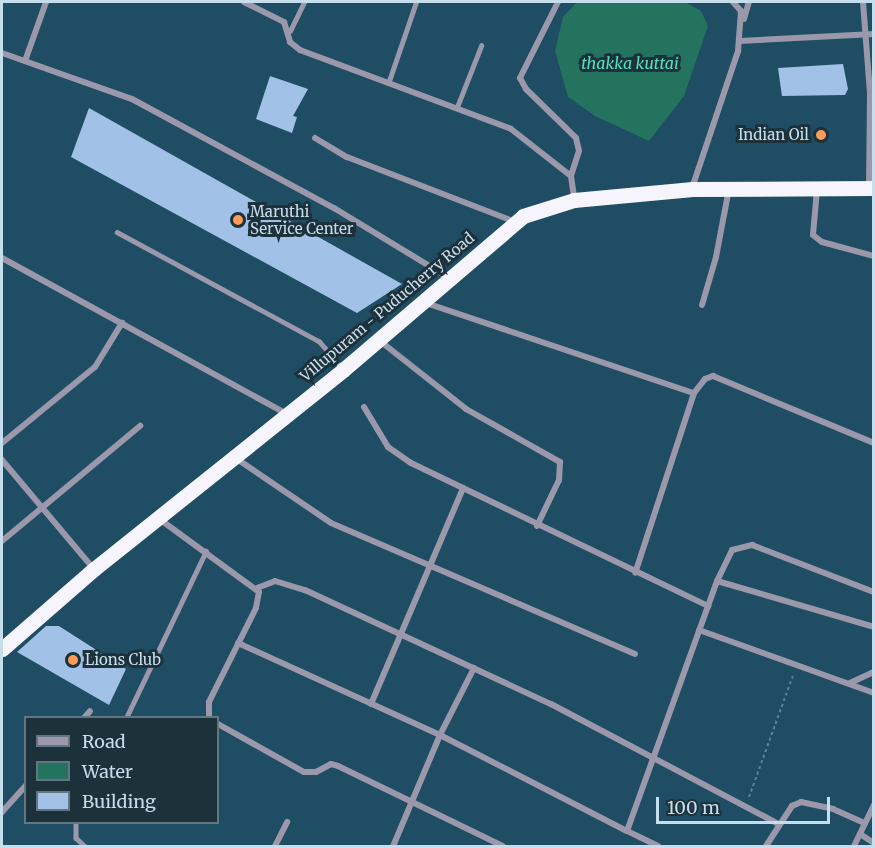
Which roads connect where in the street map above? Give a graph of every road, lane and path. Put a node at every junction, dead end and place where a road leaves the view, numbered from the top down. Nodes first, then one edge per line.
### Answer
1 (46, 2) edge
2 (244, 2) edge
3 (304, 2) edge
4 (417, 2) edge
5 (558, 2) edge
6 (733, 2) edge
7 (749, 2) edge
8 (863, 2) edge
9 (743, 26) junction
10 (290, 31) junction
11 (864, 34) junction
12 (873, 34) edge
13 (740, 41) junction
14 (481, 46) dead end
15 (2, 53) edge
16 (25, 61) junction
17 (389, 81) junction
18 (457, 107) junction
19 (315, 138) dead end
20 (571, 176) junction
21 (817, 188) junction
22 (871, 188) edge
23 (692, 189) junction
24 (729, 189) junction
25 (574, 200) junction
26 (515, 222) junction
27 (117, 232) dead end
28 (873, 256) edge
29 (2, 258) edge
30 (449, 278) junction
31 (422, 302) junction
32 (702, 304) dead end
33 (122, 323) junction
34 (379, 339) junction
35 (343, 370) junction
36 (694, 393) junction
37 (364, 407) dead end
38 (287, 414) junction
39 (140, 426) dead end
40 (2, 443) edge
41 (873, 444) edge
42 (234, 456) junction
43 (2, 460) edge
44 (463, 488) junction
45 (42, 507) junction
46 (158, 518) junction
47 (537, 526) junction
48 (2, 541) edge
49 (206, 551) junction
50 (429, 566) junction
51 (94, 569) junction
52 (634, 573) junction
53 (717, 581) junction
54 (256, 588) junction
55 (873, 592) edge
56 (708, 606) junction
57 (873, 627) edge
58 (699, 630) junction
59 (398, 635) junction
60 (238, 643) junction
61 (2, 649) edge
62 (635, 654) dead end
63 (796, 664) junction
64 (474, 668) junction
65 (873, 672) edge
66 (850, 683) junction
67 (873, 693) edge
68 (371, 704) junction
69 (90, 711) dead end
70 (85, 716) edge
71 (126, 716) edge
72 (209, 716) edge
73 (219, 725) edge
74 (440, 735) junction
75 (655, 757) junction
76 (24, 787) edge
77 (411, 799) junction
78 (873, 805) edge
79 (746, 806) junction
80 (2, 812) edge
81 (287, 822) dead end
82 (866, 823) junction
83 (76, 824) edge
84 (779, 824) junction
85 (627, 831) junction
86 (860, 834) junction
87 (873, 843) edge
88 (86, 846) edge
89 (275, 846) edge
90 (393, 846) edge
91 (503, 846) edge
92 (658, 846) edge
93 (766, 846) edge
94 (854, 846) edge

1 - 16 street
2 - 10 street
3 - 10 lane
4 - 17 lane
5 - 20 street
6 - 9 street
7 - 9 street
8 - 11 street
9 - 13 street
10 - 17 street
11 - 12 street
11 - 13 street
11 - 22 street
13 - 23 street
14 - 18 lane
15 - 16 street
16 - 30 street
17 - 18 street
18 - 20 street
19 - 26 street
20 - 25 street
21 - 22 highway, Villupuram - Puducherry Road
21 - 24 highway, Villupuram - Puducherry Road
21 - 28 street
23 - 24 highway, Villupuram - Puducherry Road
23 - 25 highway, Villupuram - Puducherry Road
24 - 32 street
25 - 26 highway, Villupuram - Puducherry Road
26 - 30 highway, Villupuram - Puducherry Road
27 - 35 lane
29 - 33 street
30 - 31 highway, Villupuram - Puducherry Road
31 - 34 highway, Villupuram - Puducherry Road
31 - 36 street
33 - 38 street
33 - 40 street
34 - 35 highway, Villupuram - Puducherry Road
34 - 47 street
35 - 38 highway, Villupuram - Puducherry Road
36 - 41 street
36 - 52 street
37 - 44 street
38 - 42 highway, Villupuram - Puducherry Road
39 - 45 street
42 - 46 highway, Villupuram - Puducherry Road
42 - 50 street
43 - 45 street
44 - 47 street
44 - 50 street
45 - 48 street
45 - 51 street
46 - 49 street
46 - 51 highway, Villupuram - Puducherry Road
47 - 52 street
49 - 54 street
49 - 71 lane
50 - 59 street
50 - 62 street
51 - 61 highway, Villupuram - Puducherry Road
52 - 56 street
53 - 55 street
53 - 56 street
53 - 57 street
54 - 59 street
54 - 60 street
56 - 58 street
58 - 63 street
58 - 75 street
59 - 64 street
59 - 68 street
60 - 68 street
60 - 72 street
63 - 66 street
63 - 79 path
64 - 74 street
64 - 75 street
65 - 66 street
66 - 67 street
68 - 74 street
69 - 70 street
73 - 77 street
74 - 77 street
74 - 85 street
75 - 79 street
75 - 85 street
76 - 80 street
77 - 90 street
77 - 91 street
78 - 82 street
79 - 84 street
81 - 89 street
82 - 84 street
82 - 86 street
83 - 88 lane
84 - 93 street
85 - 92 street
86 - 87 street
86 - 94 street

